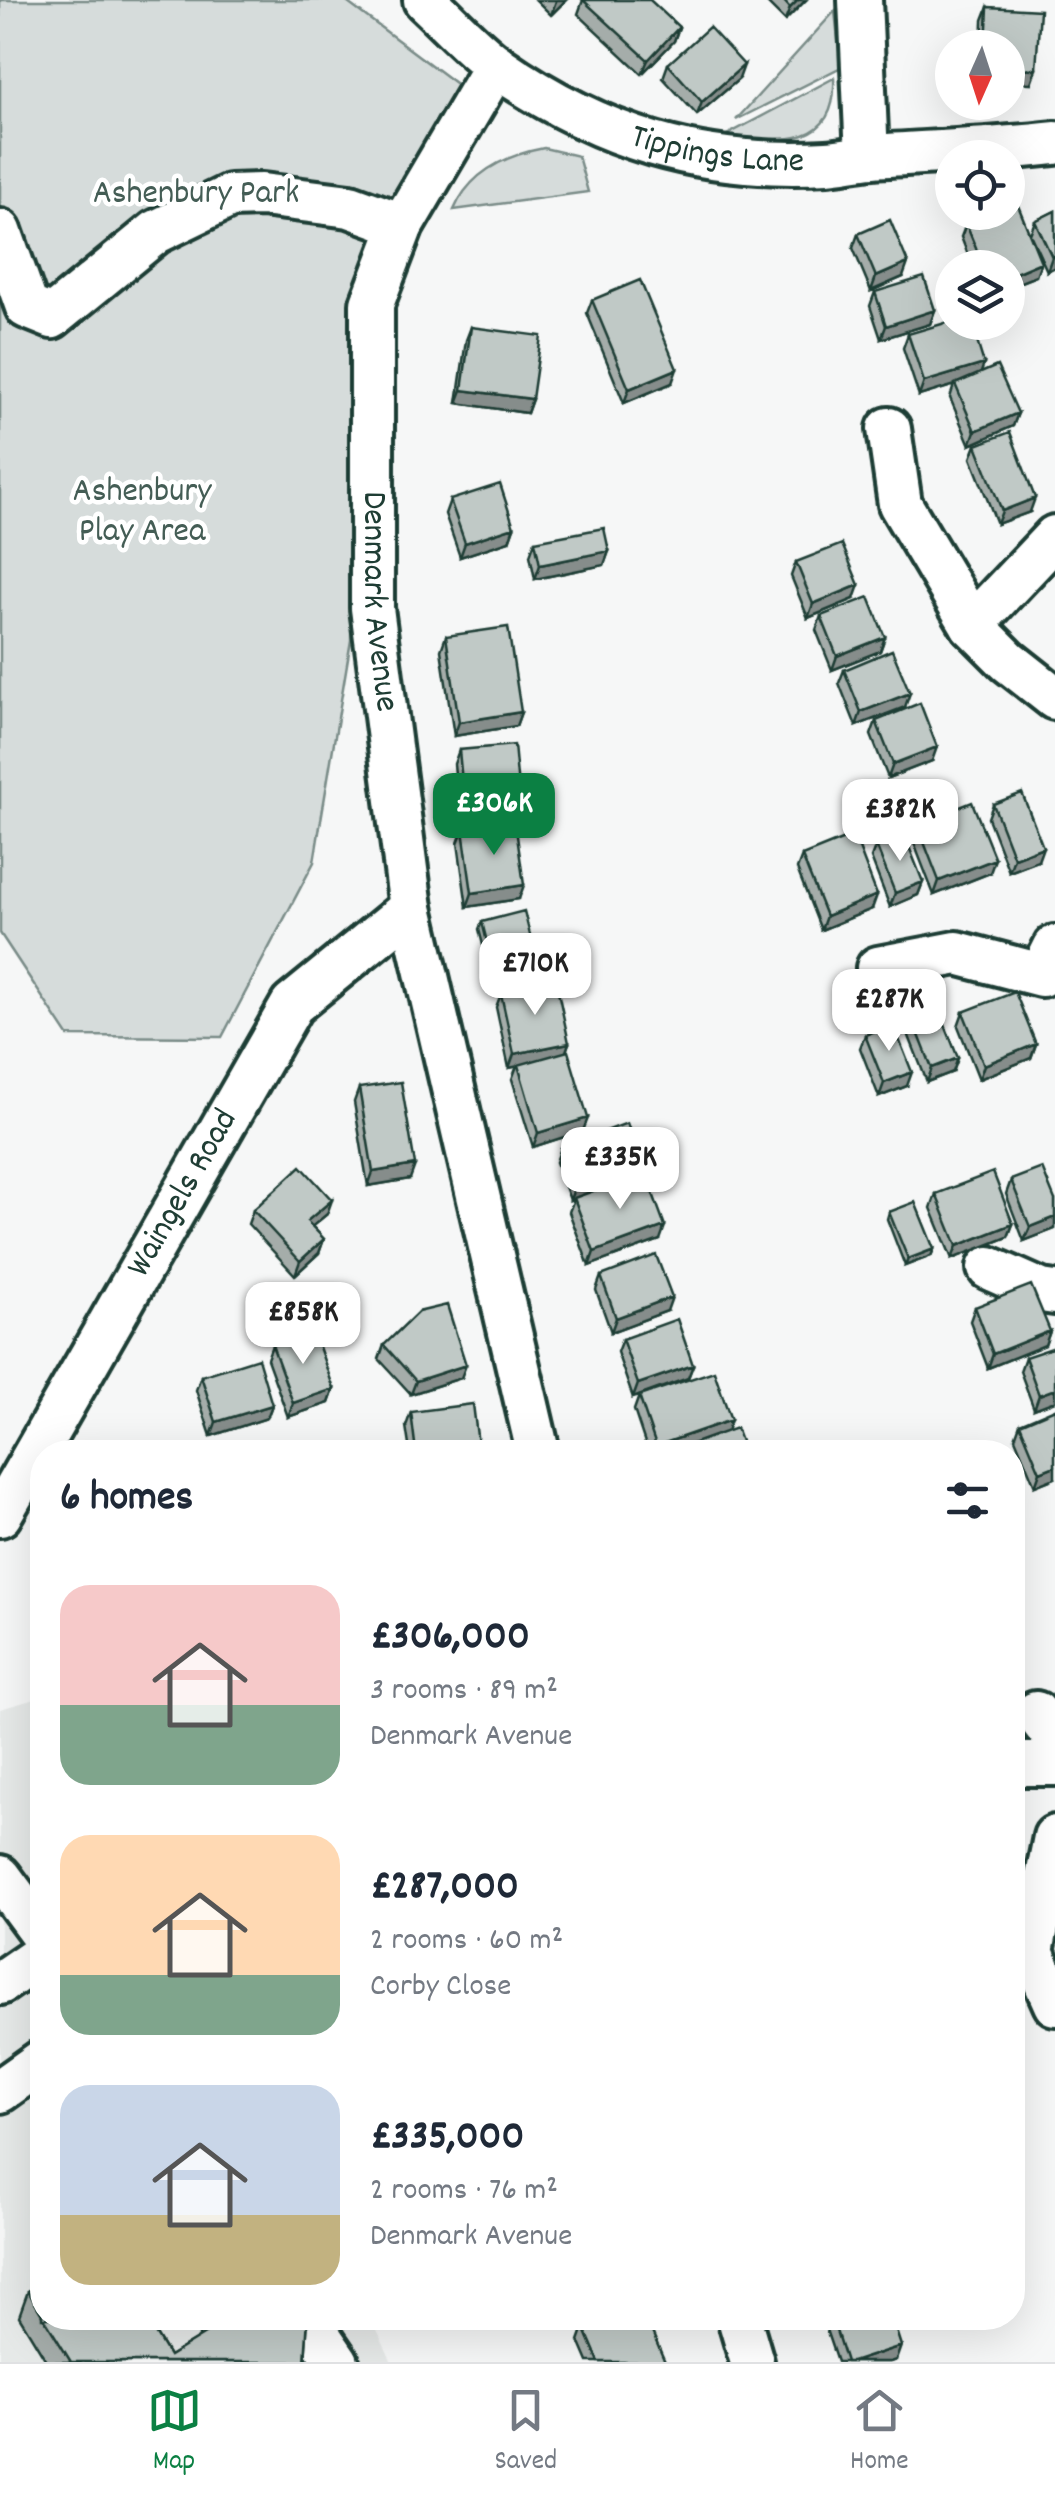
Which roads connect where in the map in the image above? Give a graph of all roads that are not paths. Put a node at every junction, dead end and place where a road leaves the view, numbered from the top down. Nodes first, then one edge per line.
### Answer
1 (425, 0) edge
2 (860, 0) edge
3 (496, 65) junction
4 (1055, 143) edge
5 (867, 156) junction
6 (402, 225) junction
7 (0, 230) edge
8 (889, 429) dead end
9 (1055, 537) edge
10 (972, 624) junction
11 (1055, 698) edge
12 (410, 908) junction
13 (878, 968) dead end
14 (1050, 968) edge
15 (990, 1268) dead end
16 (1055, 1293) edge
17 (43, 1440) edge
18 (535, 1440) edge
19 (30, 1463) edge
20 (0, 1515) edge
21 (1025, 1764) edge
22 (1055, 1764) edge
23 (1055, 1837) edge
24 (1, 1878) edge
25 (30, 1918) edge
26 (30, 1962) edge
27 (0, 1983) edge
28 (1055, 2004) edge
29 (30, 2069) edge
30 (0, 2090) edge
31 (315, 2330) edge
32 (743, 2330) edge
33 (337, 2362) edge
34 (752, 2362) edge

1 - 3 street, Tippings Lane
2 - 5 street
3 - 5 street, Tippings Lane
3 - 6 street, Denmark Avenue
4 - 5 street, Tippings Lane
6 - 7 street
6 - 12 street, Denmark Avenue
8 - 10 street
9 - 10 street
10 - 11 street
12 - 17 street, Waingels Road
12 - 18 street, Denmark Avenue
13 - 14 street
15 - 16 street
19 - 20 street, Waingels Road
21 - 22 street
23 - 28 street
24 - 25 street
26 - 27 street
29 - 30 street
31 - 33 street
32 - 34 street

